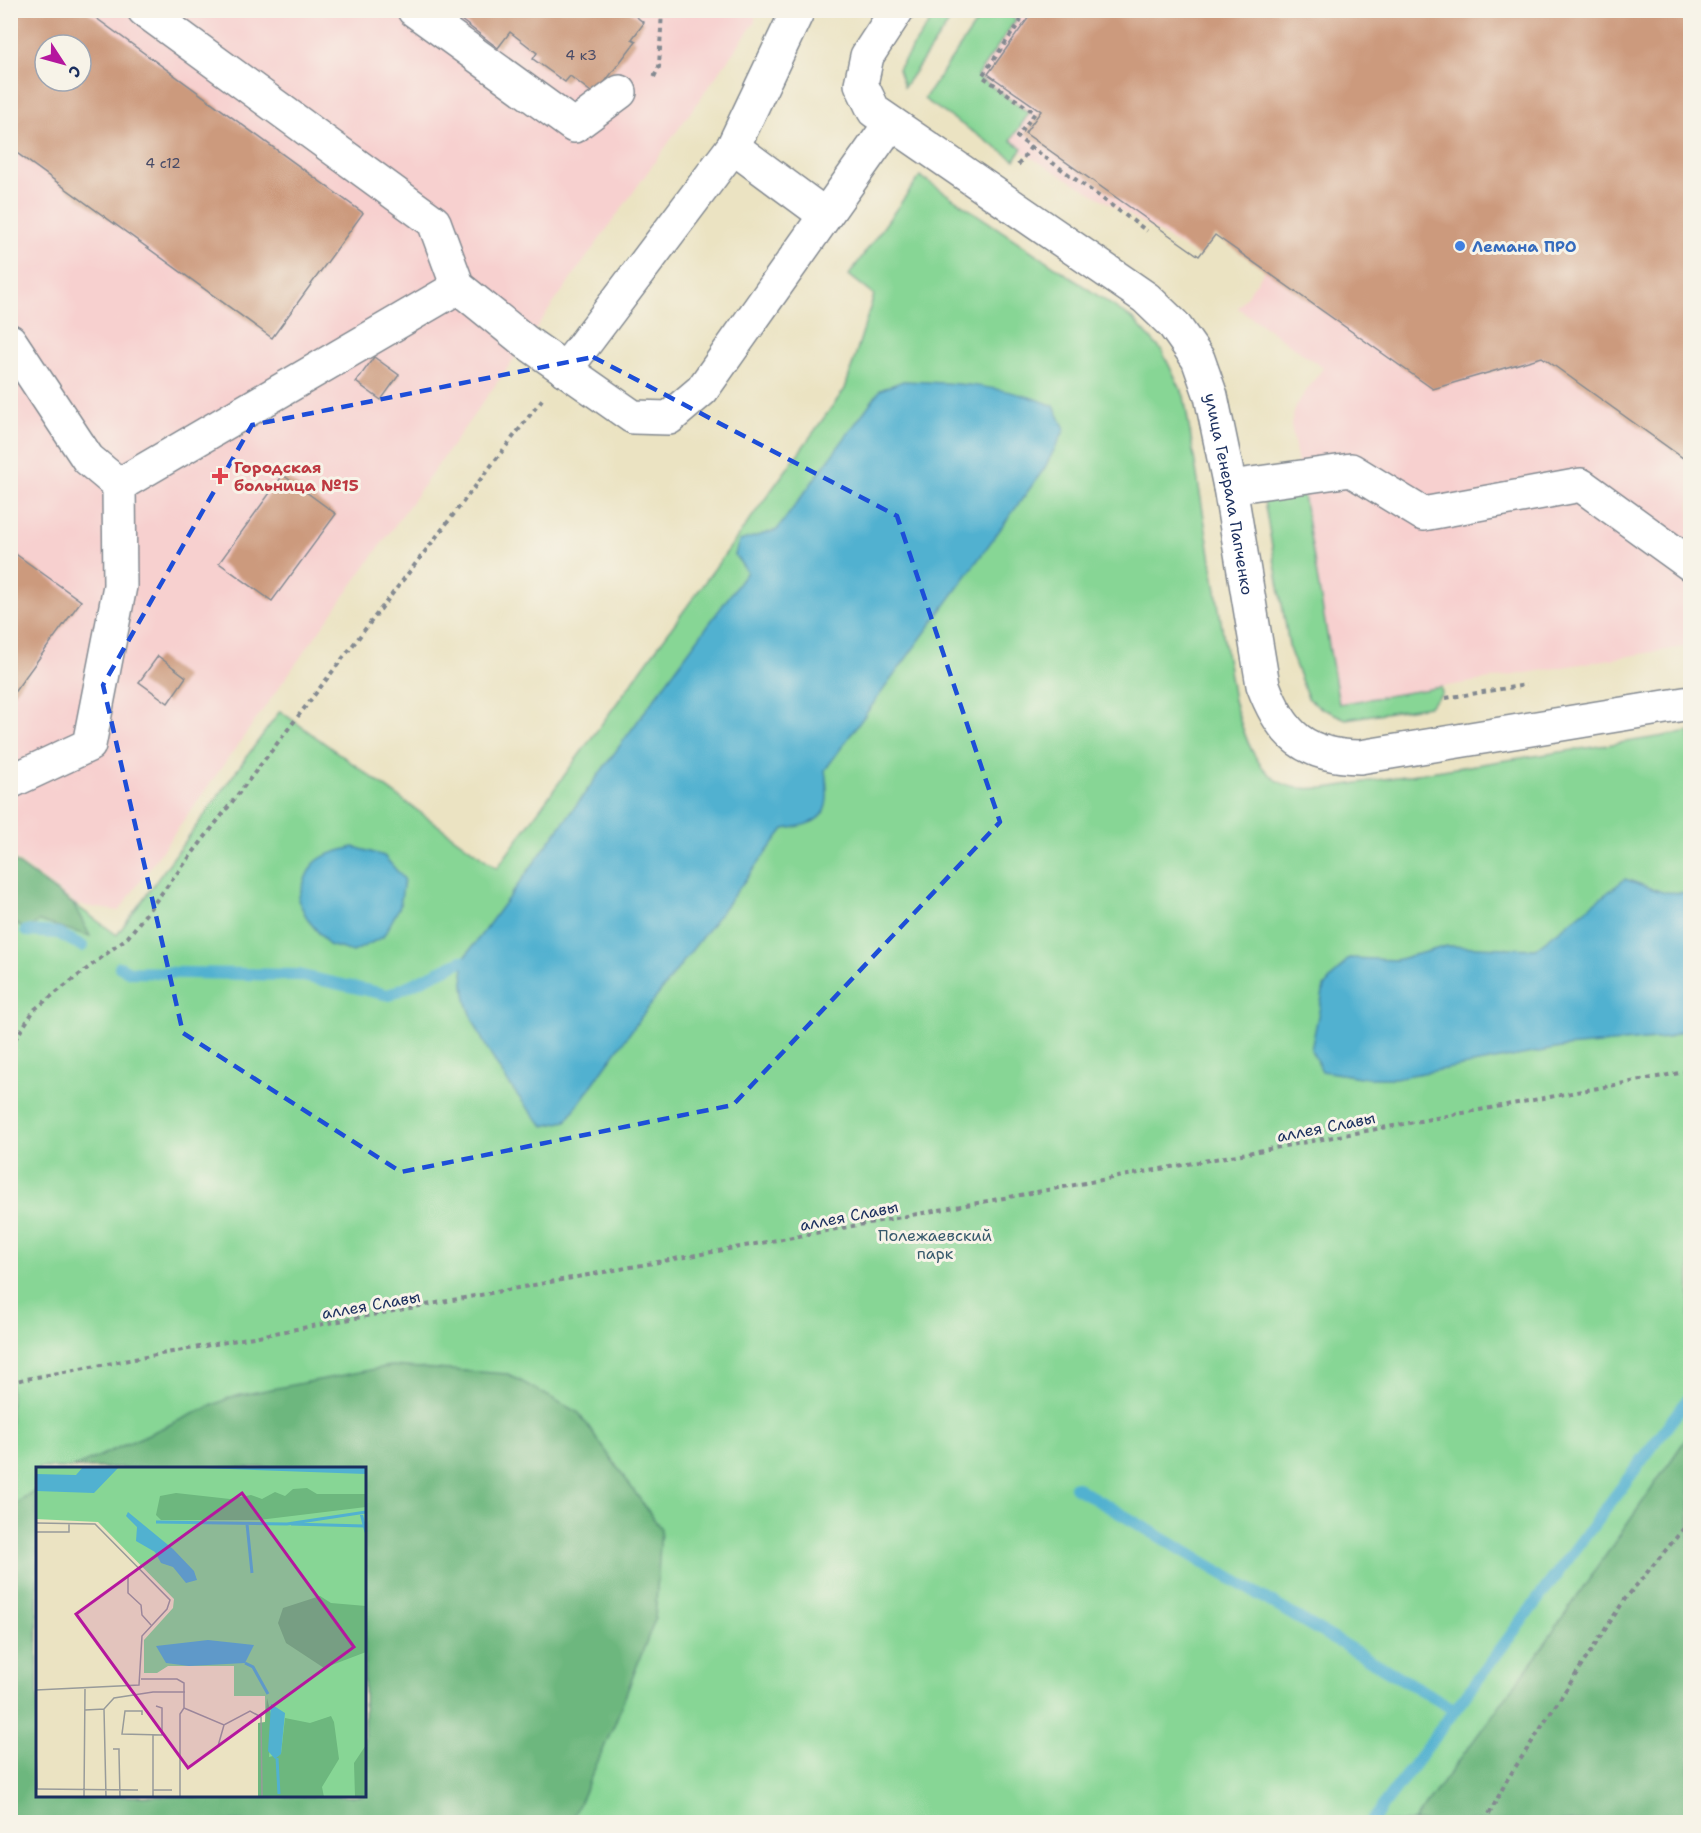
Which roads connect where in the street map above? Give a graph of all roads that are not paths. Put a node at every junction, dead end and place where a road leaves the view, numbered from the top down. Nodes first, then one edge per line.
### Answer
1 (144, 10) edge
2 (414, 10) edge
3 (798, 10) edge
4 (897, 10) edge
5 (620, 92) dead end
6 (890, 124) junction
7 (733, 147) junction
8 (825, 215) junction
9 (458, 288) junction
10 (10, 341) edge
11 (565, 370) junction
12 (119, 484) junction
13 (1230, 487) junction
14 (1690, 564) edge
15 (1690, 703) edge
16 (10, 782) edge

1 - 9 street
2 - 5 street
3 - 7 street
4 - 6 street, улица Генерала Папченко
6 - 8 street
6 - 13 street, улица Генерала Папченко
7 - 8 street
7 - 11 street
8 - 11 street
9 - 11 street
9 - 12 street
10 - 12 street
12 - 16 street
13 - 14 street
13 - 15 street, улица Генерала Папченко

